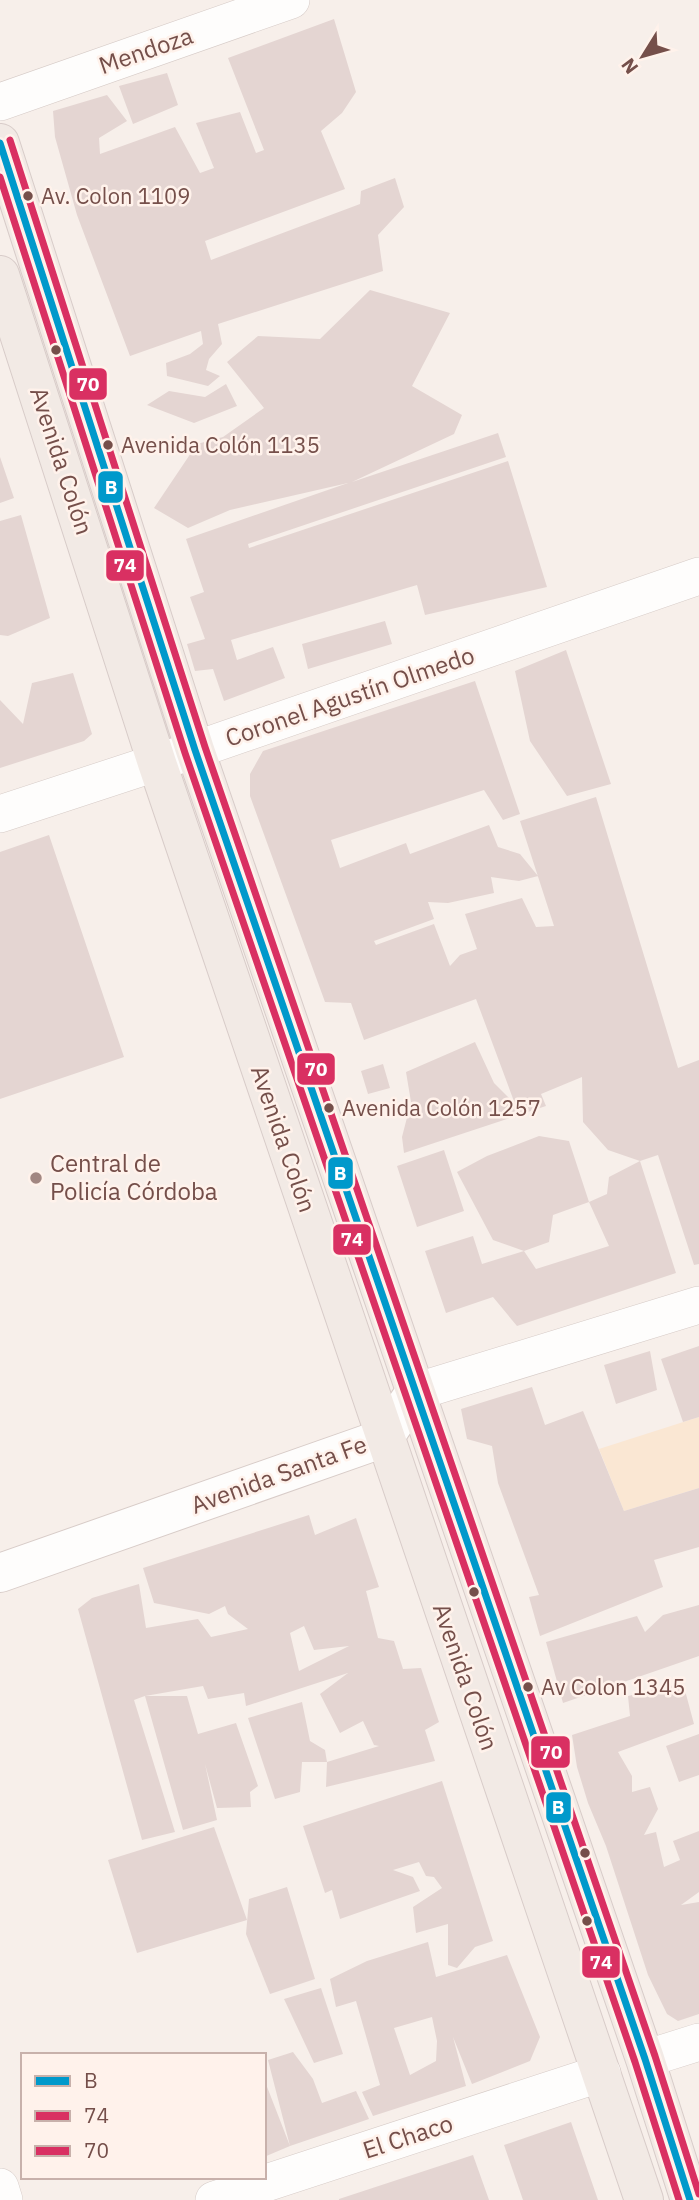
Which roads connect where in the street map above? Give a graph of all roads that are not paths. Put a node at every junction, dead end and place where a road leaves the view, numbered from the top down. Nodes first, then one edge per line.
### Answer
1 (291, 0) edge
2 (0, 103) edge
3 (0, 143) edge
4 (0, 275) edge
5 (699, 576) edge
6 (195, 750) junction
7 (157, 763) junction
8 (0, 814) edge
9 (699, 1305) edge
10 (415, 1392) junction
11 (384, 1438) junction
12 (0, 1573) edge
13 (699, 2042) edge
14 (645, 2059) junction
15 (601, 2073) junction
16 (0, 2187) edge
17 (4, 2200) edge
18 (214, 2200) edge
19 (644, 2200) edge
20 (690, 2200) edge

1 - 2 street, Mendoza
3 - 6 main road, Avenida Colón
4 - 7 main road, Avenida Colón
5 - 6 street, Coronel Agustín Olmedo
6 - 7 street, Coronel Agustín Olmedo
6 - 10 main road, Avenida Colón
7 - 8 street, Coronel Agustín Olmedo
7 - 11 main road, Avenida Colón
9 - 10 street
10 - 11 main road, Avenida Santa Fe
10 - 14 main road, Avenida Colón
11 - 12 main road, Avenida Santa Fe
11 - 15 main road, Avenida Colón
13 - 14 street
14 - 20 main road, Avenida Colón
15 - 18 street, El Chaco
15 - 19 main road, Avenida Colón
16 - 17 street

